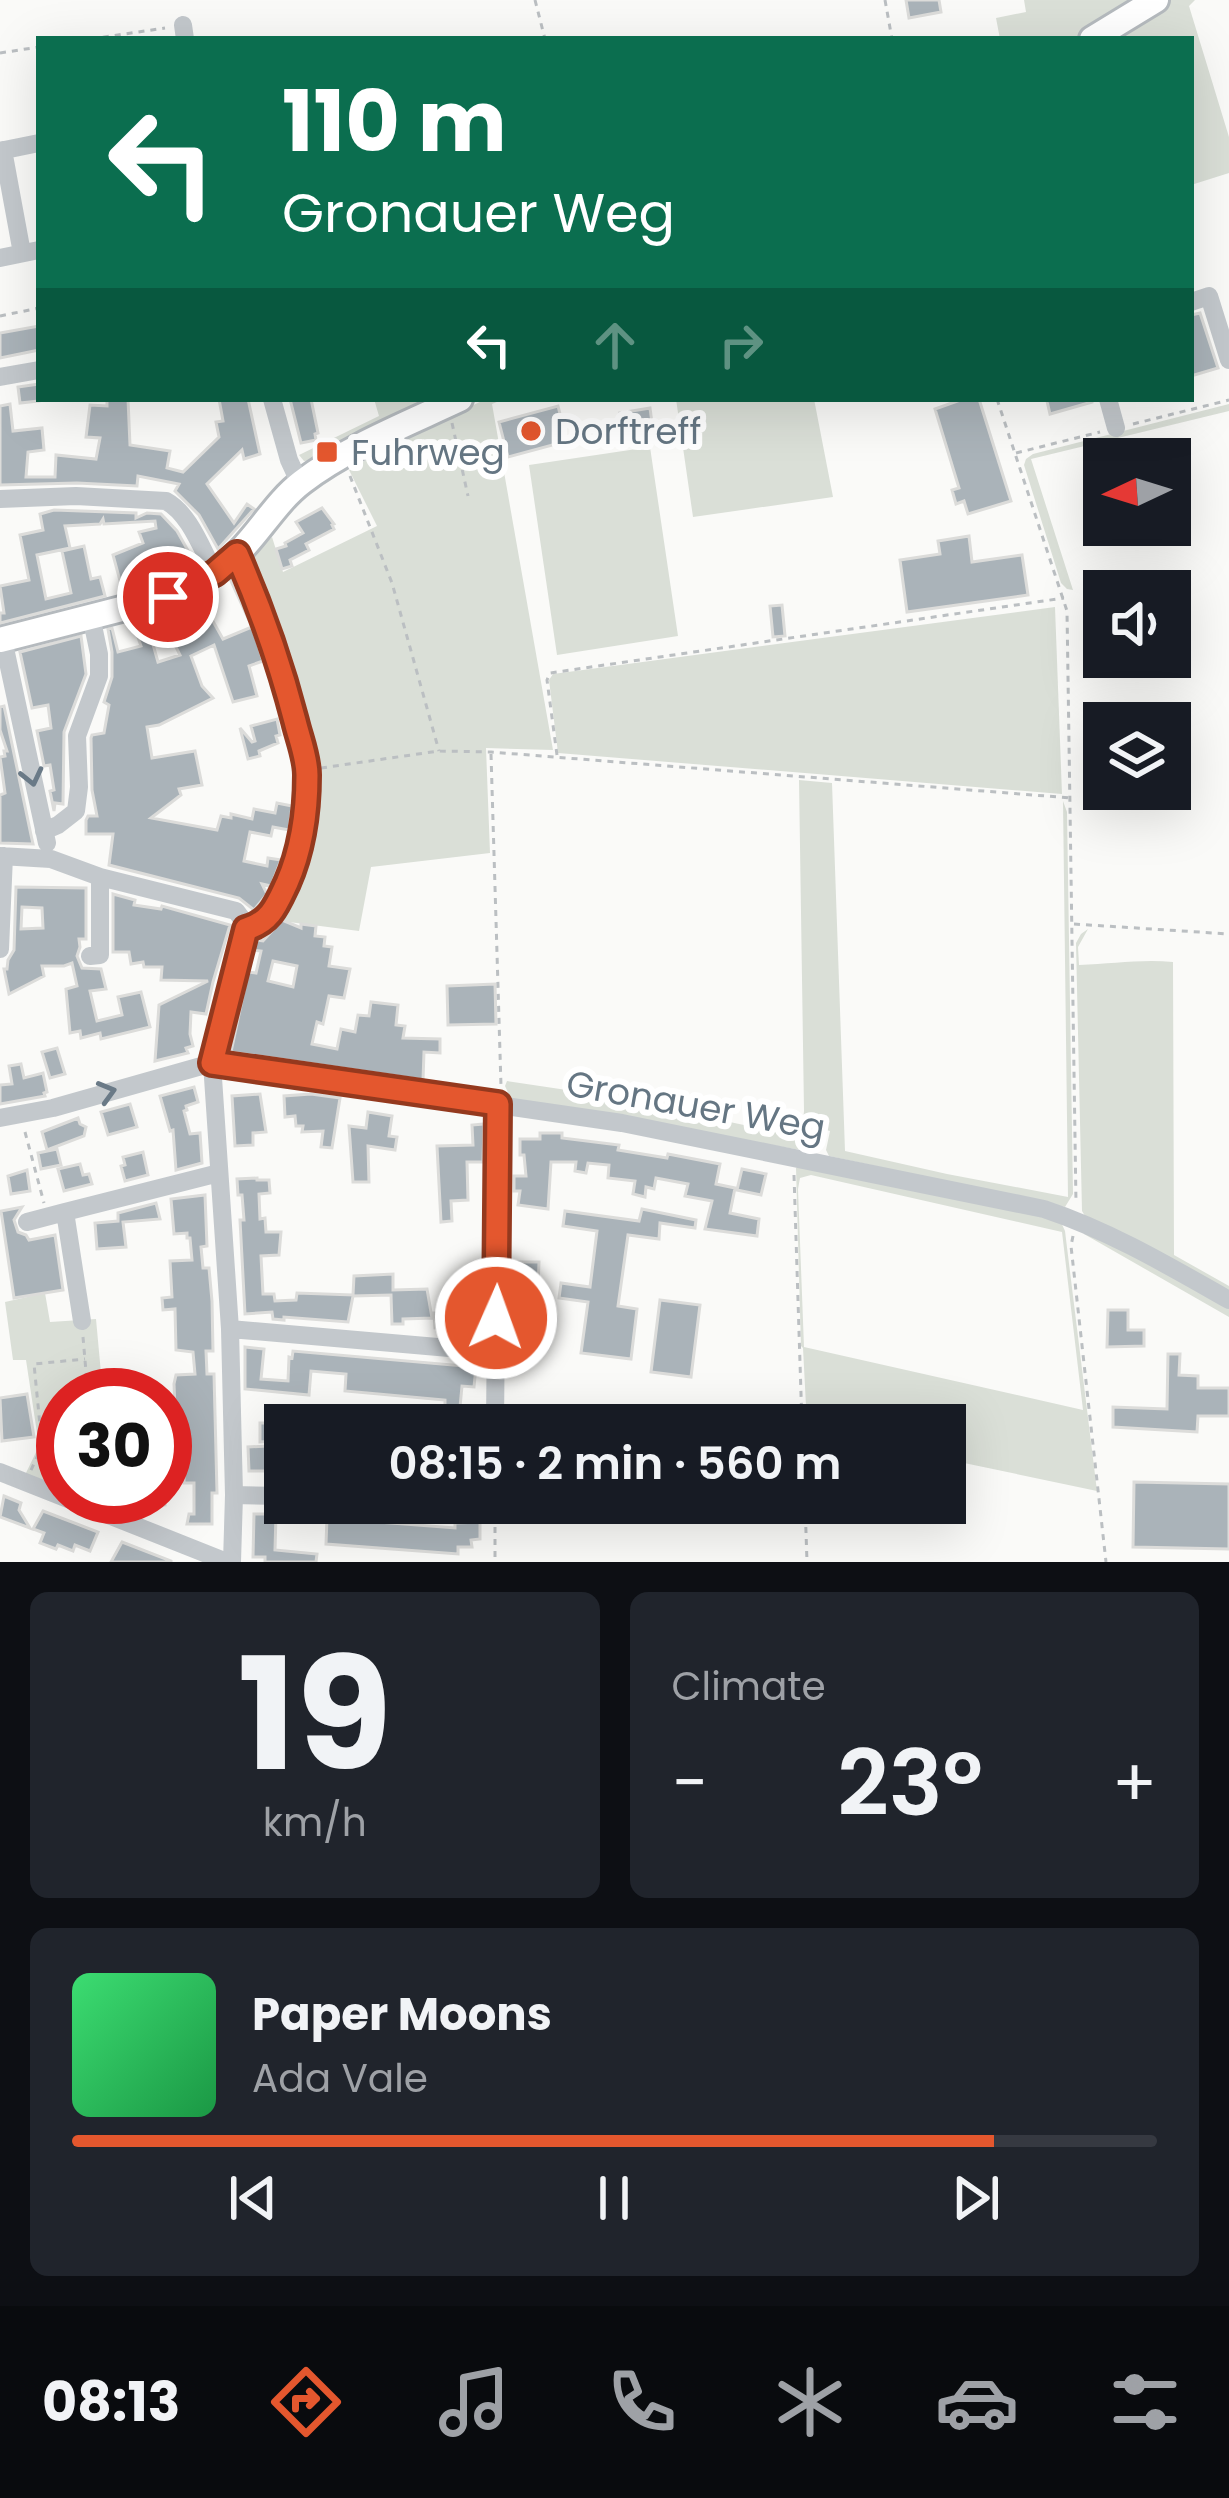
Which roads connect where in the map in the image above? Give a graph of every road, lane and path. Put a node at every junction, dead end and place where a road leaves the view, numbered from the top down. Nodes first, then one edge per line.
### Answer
1 (535, 0) edge
2 (885, 0) edge
3 (1156, 0) edge
4 (184, 32) edge
5 (131, 36) edge
6 (544, 36) edge
7 (891, 36) edge
8 (1097, 36) edge
9 (36, 47) edge
10 (0, 52) edge
11 (36, 144) edge
12 (1, 151) edge
13 (31, 252) edge
14 (0, 258) edge
15 (1194, 301) edge
16 (36, 309) edge
17 (0, 316) edge
18 (1229, 360) edge
19 (36, 371) edge
20 (0, 377) edge
21 (273, 402) edge
22 (454, 402) edge
23 (998, 402) edge
24 (1109, 402) edge
25 (451, 424) dead end
26 (1116, 428) dead end
27 (343, 458) junction
28 (299, 484) junction
29 (468, 496) dead end
30 (0, 499) edge
31 (237, 554) junction
32 (215, 573) junction
33 (1064, 598) junction
34 (92, 616) junction
35 (2, 640) edge
36 (440, 751) junction
37 (491, 752) junction
38 (557, 757) junction
39 (308, 770) junction
40 (1070, 798) junction
41 (44, 831) junction
42 (2, 856) edge
43 (51, 859) junction
44 (100, 877) junction
45 (1072, 924) junction
46 (246, 929) junction
47 (1229, 934) edge
48 (0, 949) edge
49 (90, 956) dead end
50 (212, 1063) junction
51 (498, 1104) junction
52 (10, 1116) edge
53 (793, 1156) junction
54 (219, 1173) junction
55 (43, 1196) dead end
56 (65, 1213) junction
57 (1077, 1220) junction
58 (27, 1222) dead end
59 (1229, 1300) edge
60 (82, 1321) joint
61 (230, 1329) junction
62 (495, 1352) junction
63 (85, 1359) junction
64 (86, 1368) edge
65 (36, 1384) edge
66 (495, 1404) edge
67 (801, 1404) edge
68 (36, 1459) edge
69 (0, 1472) edge
70 (25, 1482) junction
71 (234, 1495) junction
72 (264, 1496) edge
73 (495, 1524) edge
74 (806, 1524) edge
75 (229, 1562) edge
76 (495, 1562) edge
77 (807, 1562) edge
78 (1106, 1562) edge

1 - 6 path
2 - 7 path
3 - 8 main road
4 - 5 path
9 - 10 path
11 - 12 street
12 - 13 street
13 - 14 street
15 - 18 street
16 - 17 path
19 - 20 street
21 - 28 street
22 - 27 main road
23 - 33 path
24 - 26 street
25 - 29 path
27 - 28 main road
27 - 36 path
28 - 31 main road
30 - 32 street
31 - 32 main road
31 - 39 street
32 - 34 main road
33 - 38 path
33 - 40 path
34 - 35 main road
34 - 41 street
35 -> 41 street
36 - 37 path
36 - 39 path
37 - 38 path
37 - 51 path
38 - 40 path
39 - 46 street
40 - 45 path
41 - 43 street
42 - 43 street
42 - 48 street
43 - 44 street
44 - 46 street
44 - 49 street
45 - 47 path
45 - 57 path
46 - 50 street
50 - 51 street, Gronauer Weg
52 -> 50 street
50 - 54 street
51 - 53 street, Gronauer Weg
51 - 62 street
52 - 55 path
53 - 57 street, Gronauer Weg
53 - 67 path
54 - 56 street
54 - 61 street
56 - 58 street
56 - 60 street
57 - 59 street, Gronauer Weg
57 - 78 path
60 - 63 path
61 - 62 street
61 - 71 street
62 - 66 street
63 - 64 path
63 - 65 path
68 - 70 path
69 - 70 street
70 - 75 street
71 - 72 street
71 - 75 street
73 - 76 path
74 - 77 path

